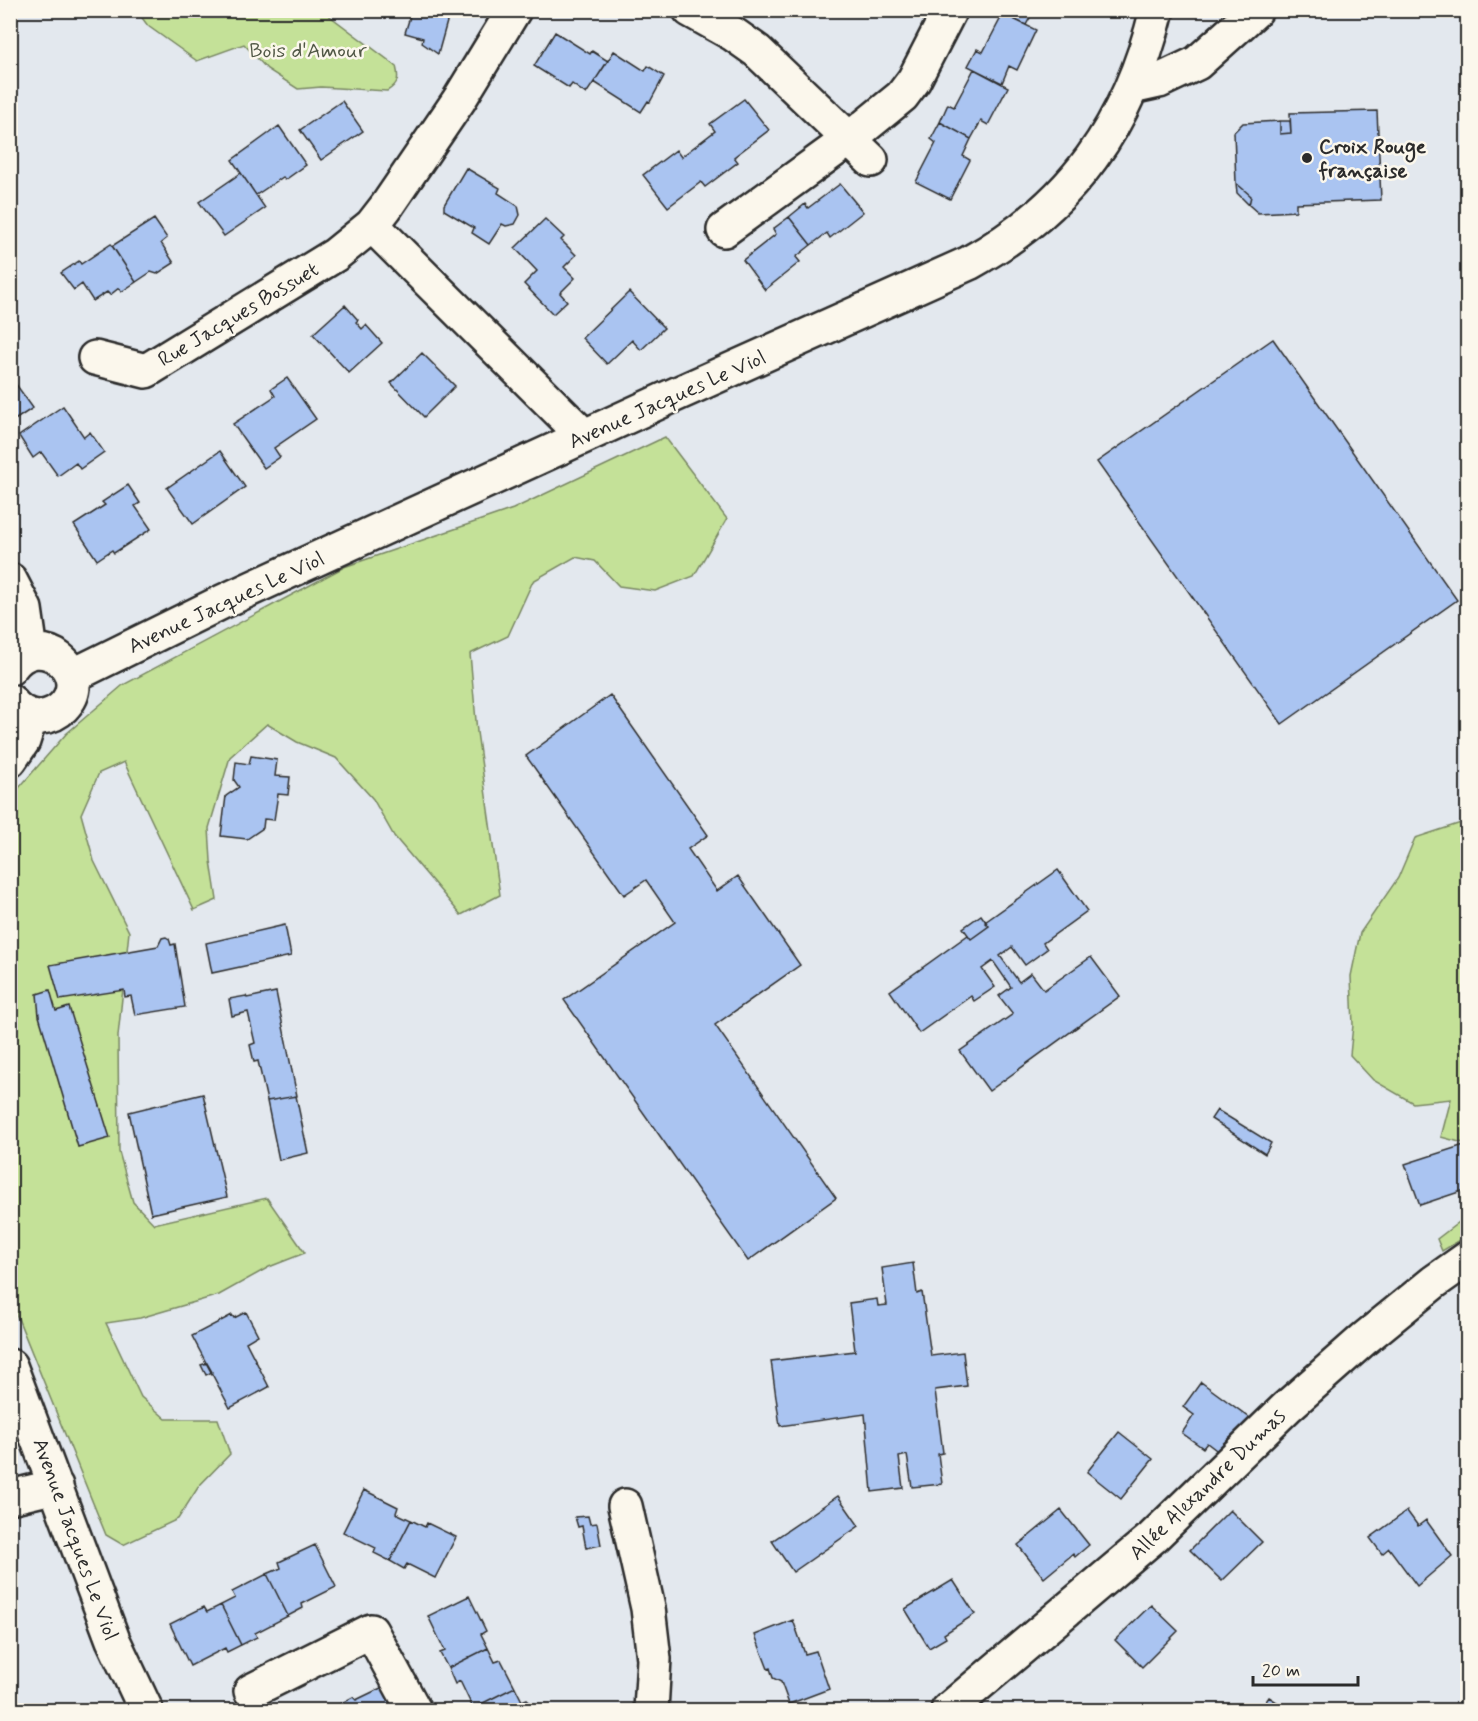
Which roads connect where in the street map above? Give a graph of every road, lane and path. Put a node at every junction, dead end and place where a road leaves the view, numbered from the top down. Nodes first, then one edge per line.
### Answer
1 (514, 10) edge
2 (690, 10) edge
3 (950, 10) edge
4 (1156, 10) edge
5 (1256, 10) edge
6 (1132, 87) junction
7 (859, 150) junction
8 (372, 225) junction
9 (724, 230) dead end
10 (94, 358) dead end
11 (584, 436) junction
12 (10, 580) edge
13 (21, 660) edge
14 (72, 676) junction
15 (21, 709) edge
16 (10, 760) edge
17 (1467, 1258) edge
18 (10, 1366) edge
19 (56, 1486) junction
20 (10, 1497) edge
21 (625, 1506) dead end
22 (251, 1691) dead end
23 (146, 1710) edge
24 (414, 1710) edge
25 (651, 1710) edge
26 (948, 1710) edge

1 - 8 street, Rue Jacques Bossuet
2 - 7 street
3 - 7 street
4 - 6 street, Avenue Jacques Le Viol
5 - 6 street
6 - 11 street, Avenue Jacques Le Viol
7 - 9 street
8 - 10 street, Rue Jacques Bossuet
8 - 11 street
11 - 14 street, Avenue Jacques Le Viol
12 - 13 street
13 - 14 street
14 - 15 street
15 - 16 street
17 - 26 street, Allée Alexandre Dumas
18 - 19 street, Avenue Jacques Le Viol
19 - 20 street
19 - 23 street, Avenue Jacques Le Viol
21 - 25 street
22 - 24 street

